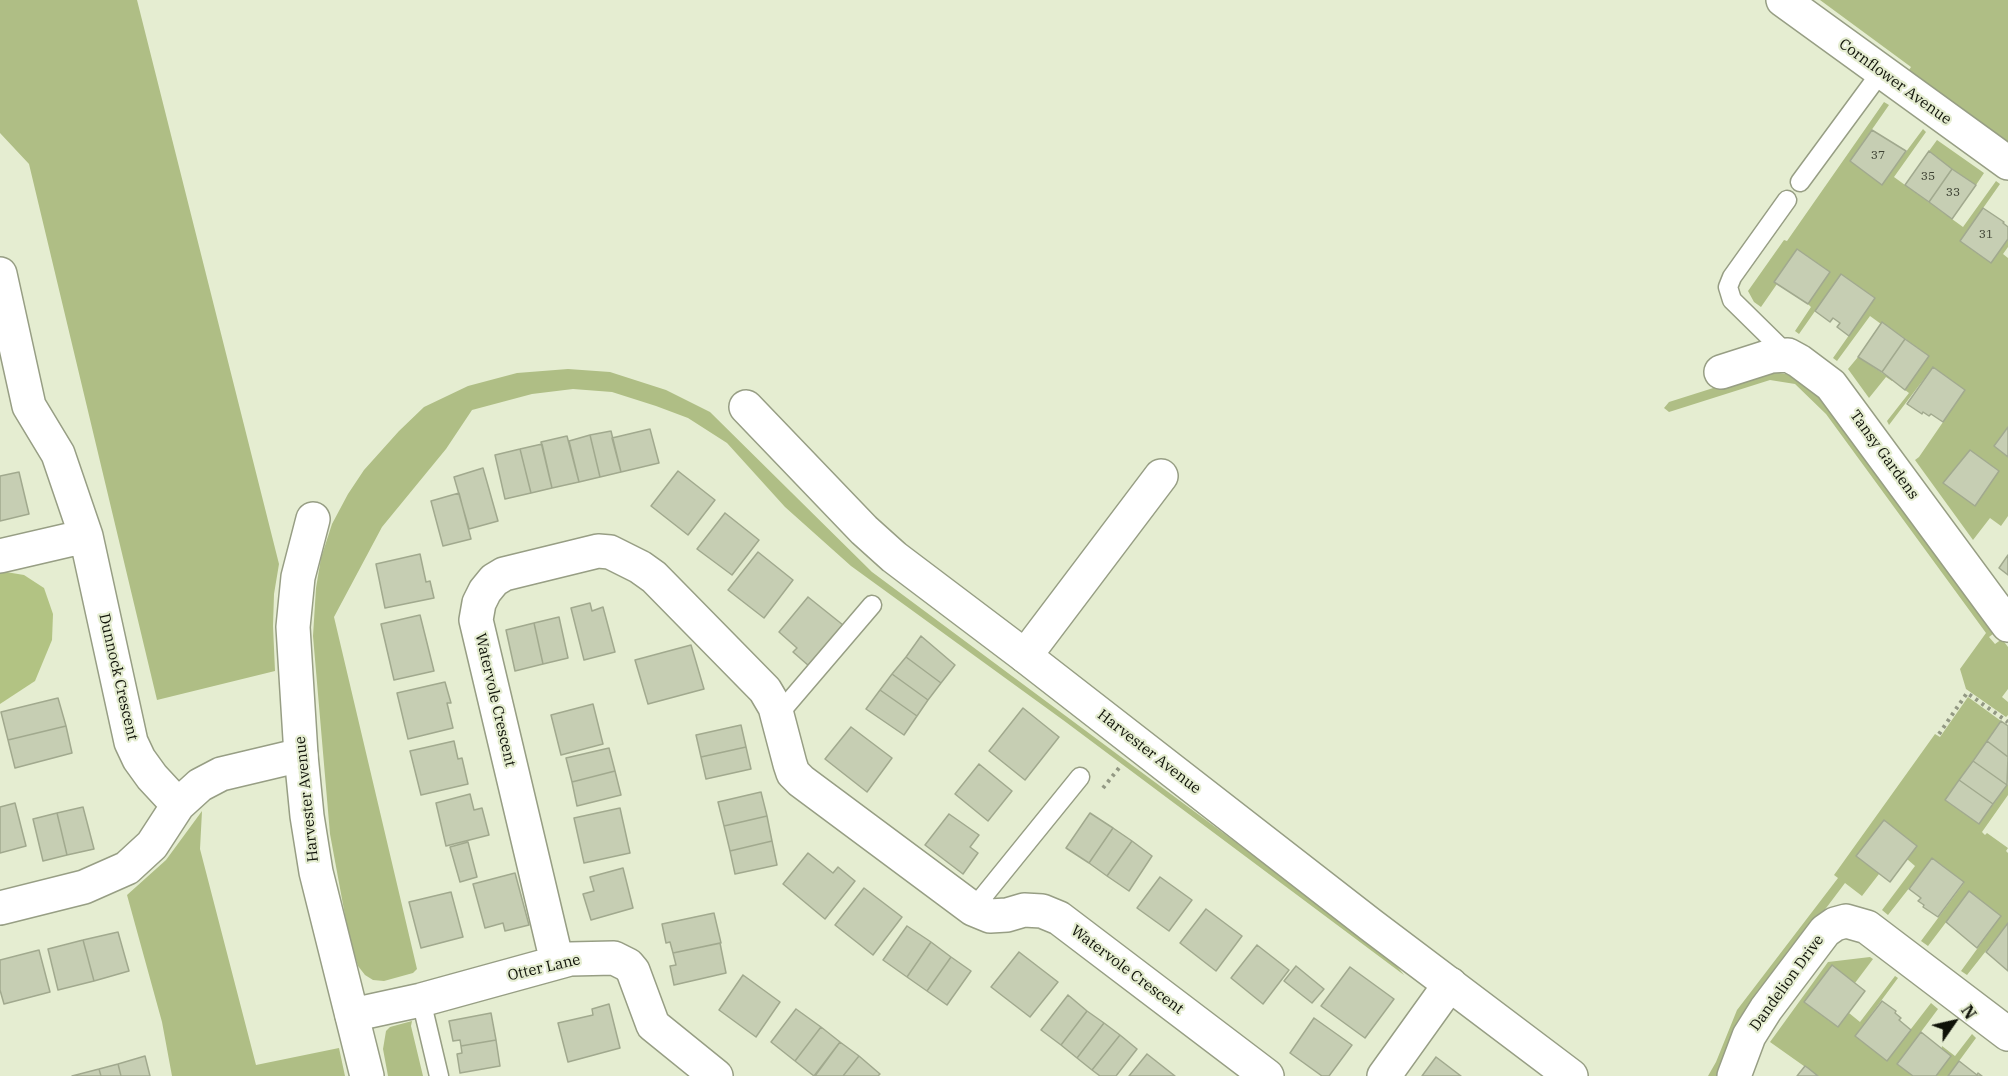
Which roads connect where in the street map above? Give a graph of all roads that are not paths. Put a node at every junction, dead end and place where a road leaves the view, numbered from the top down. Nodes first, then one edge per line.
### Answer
1 (1783, 0) edge
2 (1881, 72) junction
3 (2008, 163) edge
4 (1800, 182) dead end
5 (1787, 200) dead end
6 (0, 274) edge
7 (1788, 356) junction
8 (1721, 372) dead end
9 (746, 406) dead end
10 (1161, 476) dead end
11 (313, 519) dead end
12 (86, 536) junction
13 (0, 556) edge
14 (872, 605) dead end
15 (2008, 625) edge
16 (1024, 656) junction
17 (778, 715) junction
18 (301, 755) junction
19 (1080, 777) dead end
20 (178, 805) junction
21 (0, 908) edge
22 (973, 909) junction
23 (557, 962) junction
24 (1450, 984) junction
25 (421, 1000) junction
26 (352, 1015) junction
27 (2008, 1034) edge
28 (366, 1076) edge
29 (438, 1076) edge
30 (716, 1076) edge
31 (1267, 1076) edge
32 (1384, 1076) edge
33 (1571, 1076) edge
34 (1734, 1076) edge

1 - 2 street, Cornflower Avenue
2 - 3 street, Cornflower Avenue
2 - 4 lane
5 - 7 lane
6 - 12 street, Dunnock Crescent
7 - 8 street
7 - 15 street, Tansy Gardens
9 - 16 street, Harvester Avenue
10 - 16 street
11 - 18 street, Harvester Avenue
12 - 13 street
12 - 20 street, Dunnock Crescent
14 - 17 lane
16 - 24 street, Harvester Avenue
17 - 22 street, Watervole Crescent
17 - 23 street, Watervole Crescent
18 - 20 street
18 - 26 street, Harvester Avenue
19 - 22 lane
20 - 21 street
22 - 31 street, Watervole Crescent
23 - 25 street, Otter Lane
23 - 30 street, Otter Lane
24 - 32 street
24 - 33 street, Harvester Avenue
25 - 26 street, Otter Lane
25 - 29 lane
26 - 28 street, Harvester Avenue
27 - 34 street, Dandelion Drive

